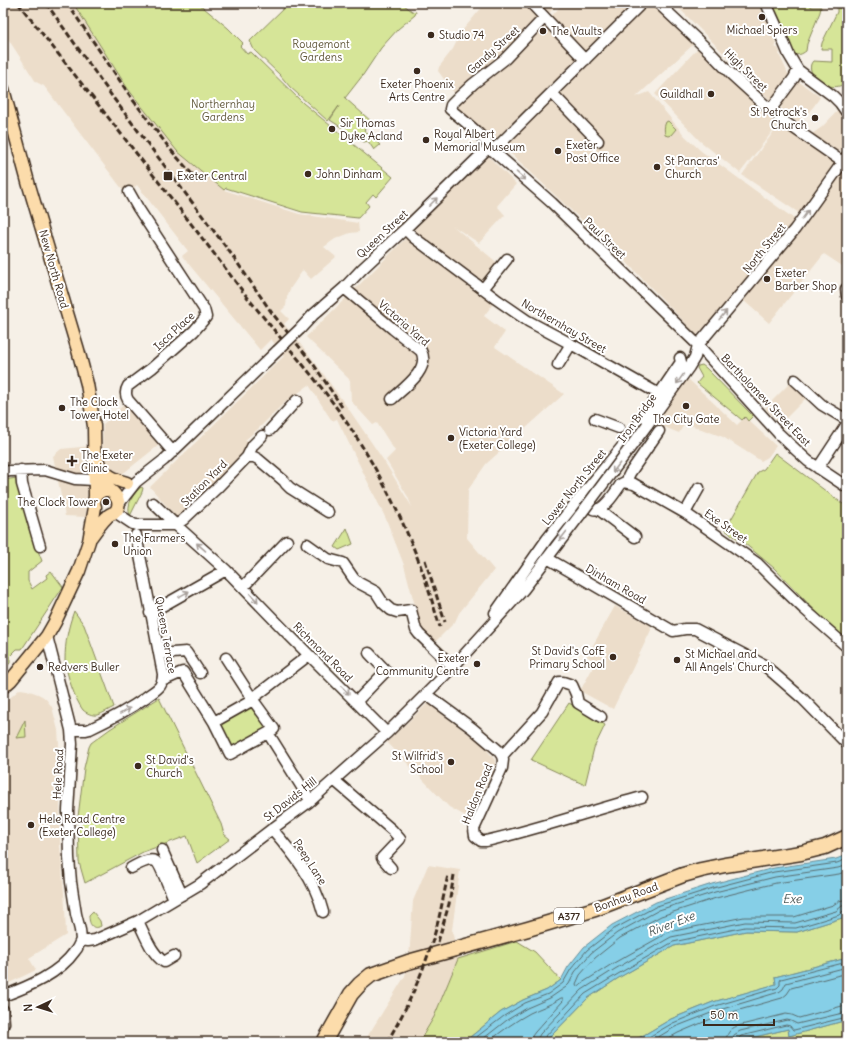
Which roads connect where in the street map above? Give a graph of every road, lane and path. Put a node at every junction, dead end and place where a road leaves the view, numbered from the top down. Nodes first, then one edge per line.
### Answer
1 (531, 3) edge
2 (642, 3) edge
3 (658, 3) edge
4 (766, 3) edge
5 (544, 18) junction
6 (585, 60) junction
7 (798, 70) junction
8 (3, 89) edge
9 (552, 93) junction
10 (457, 99) joint
11 (771, 109) junction
12 (847, 113) edge
13 (598, 141) dead end
14 (492, 150) junction
15 (846, 161) edge
16 (129, 192) dead end
17 (405, 229) junction
18 (507, 259) dead end
19 (344, 288) junction
20 (483, 289) junction
21 (571, 344) junction
22 (698, 346) junction
23 (680, 358) dead end
24 (558, 365) dead end
25 (800, 382) dead end
26 (659, 394) junction
27 (392, 398) dead end
28 (297, 400) dead end
29 (595, 419) dead end
30 (847, 420) edge
31 (847, 424) edge
32 (659, 431) dead end
33 (625, 433) junction
34 (95, 450) junction
35 (173, 452) junction
36 (247, 457) junction
37 (818, 468) junction
38 (101, 469) junction
39 (21, 470) junction
40 (3, 472) edge
41 (94, 480) junction
42 (131, 482) junction
43 (629, 482) junction
44 (847, 487) edge
45 (699, 488) dead end
46 (110, 491) junction
47 (580, 498) junction
48 (95, 502) junction
49 (153, 502) dead end
50 (598, 509) junction
51 (114, 510) junction
52 (328, 512) dead end
53 (685, 513) junction
54 (176, 525) junction
55 (136, 534) dead end
56 (635, 537) dead end
57 (89, 541) junction
58 (287, 541) dead end
59 (307, 544) dead end
60 (40, 546) dead end
61 (547, 558) junction
62 (226, 570) junction
63 (243, 587) junction
64 (150, 613) junction
65 (485, 631) junction
66 (47, 636) junction
67 (847, 647) edge
68 (369, 653) dead end
69 (159, 654) junction
70 (309, 655) junction
71 (226, 658) dead end
72 (454, 667) junction
73 (200, 673) dead end
74 (162, 681) junction
75 (3, 687) edge
76 (427, 694) junction
77 (255, 698) junction
78 (356, 702) junction
79 (601, 717) dead end
80 (214, 722) junction
81 (71, 730) junction
82 (268, 733) junction
83 (386, 733) junction
84 (847, 744) edge
85 (502, 756) junction
86 (334, 780) junction
87 (642, 797) dead end
88 (310, 800) junction
89 (272, 828) junction
90 (847, 837) edge
91 (162, 850) dead end
92 (131, 868) dead end
93 (391, 868) dead end
94 (178, 897) junction
95 (323, 912) dead end
96 (138, 921) junction
97 (81, 940) junction
98 (174, 956) dead end
99 (3, 996) edge
100 (3, 1010) edge
101 (3, 1026) edge
102 (324, 1042) edge

1 - 5 street
2 - 6 street, Queen Street
3 - 11 street, High Street
4 - 7 street
5 - 6 street
5 - 10 street, Gandy Street
6 - 9 street, Queen Street
7 - 11 street
7 - 12 street
8 - 34 main road, New North Road
9 - 13 street
9 - 14 street, Queen Street
10 - 14 street, Paul Street
11 - 15 street, High Street
17 -> 14 street, Queen Street
14 -> 22 street, Paul Street
22 -> 15 street, North Street
16 - 35 street, Isca Place
17 - 19 street, Queen Street
17 - 20 street, Northernhay Street
18 - 20 street
19 - 27 street, Victoria Yard
19 - 35 street, Queen Street, bridge
20 - 21 street, Northernhay Street
21 - 24 street
21 - 26 street, Northernhay Street
22 - 37 street, Bartholomew Street East
22 -> 61 street, Iron Bridge, bridge
23 - 26 street, Lower North Street
25 - 30 street
26 - 33 street, Lower North Street
28 - 36 street, Station Yard
29 - 33 street
31 - 37 street
32 - 43 street
33 - 47 street, Lower North Street
34 - 38 main road, New North Road
34 - 41 main road, New North Road
35 - 42 street, Queen Street
36 - 52 street
36 - 54 street, Station Yard
37 - 44 street, Bartholomew Street East
38 - 42 main road
38 - 46 main road, New North Road
39 - 40 street
39 - 41 street
39 - 60 street
41 - 48 main road, New North Road
42 - 46 street, Queen Street
42 - 51 street, Queen Street
43 - 50 street
43 - 53 street, Exe Street
45 - 53 street
46 - 48 main road
46 - 51 main road, New North Road
47 - 50 street
47 - 65 street, Lower North Street
48 - 51 main road
48 - 57 main road, New North Road
49 - 54 street, Richmond Road
50 - 56 street
51 - 54 street
51 - 57 main road, New North Road
53 - 67 street, Exe Street
62 -> 54 street, Richmond Road
55 - 64 street, Queens Terrace
57 - 66 main road, New North Road
58 - 63 street
59 - 72 street
61 - 65 street, St Davids Hill
61 - 84 street, Dinham Road
62 - 63 street, Richmond Road
64 -> 62 street
63 -> 70 street, Richmond Road
64 - 69 street, Queens Terrace
65 - 72 street, St Davids Hill
66 - 75 main road, New North Road
66 - 81 street, Hele Road
68 - 78 street
69 - 73 street
69 - 74 street, Queens Terrace
70 - 77 street
70 -> 78 street, Richmond Road
71 - 77 street
72 - 76 street, St Davids Hill
74 - 80 street
81 -> 74 street, Queens Terrace
76 - 83 street, St Davids Hill
76 - 85 street, Haldon Road
77 - 80 street
77 - 82 street
78 - 83 street, Richmond Road
79 - 85 street
80 - 82 street
81 - 97 street, Hele Road
82 - 88 street
83 - 86 street, St Davids Hill
85 - 87 street, Haldon Road
86 - 88 street, St Davids Hill
86 - 93 street
88 - 89 street, St Davids Hill
89 - 94 street, St Davids Hill
89 - 95 street, Peep Lane
90 - 102 highway, Bonhay Road / A377
91 - 94 street
92 - 94 street
94 - 96 street, St Davids Hill
96 - 97 street, St Davids Hill
96 - 98 street
97 - 99 street
100 - 101 street

